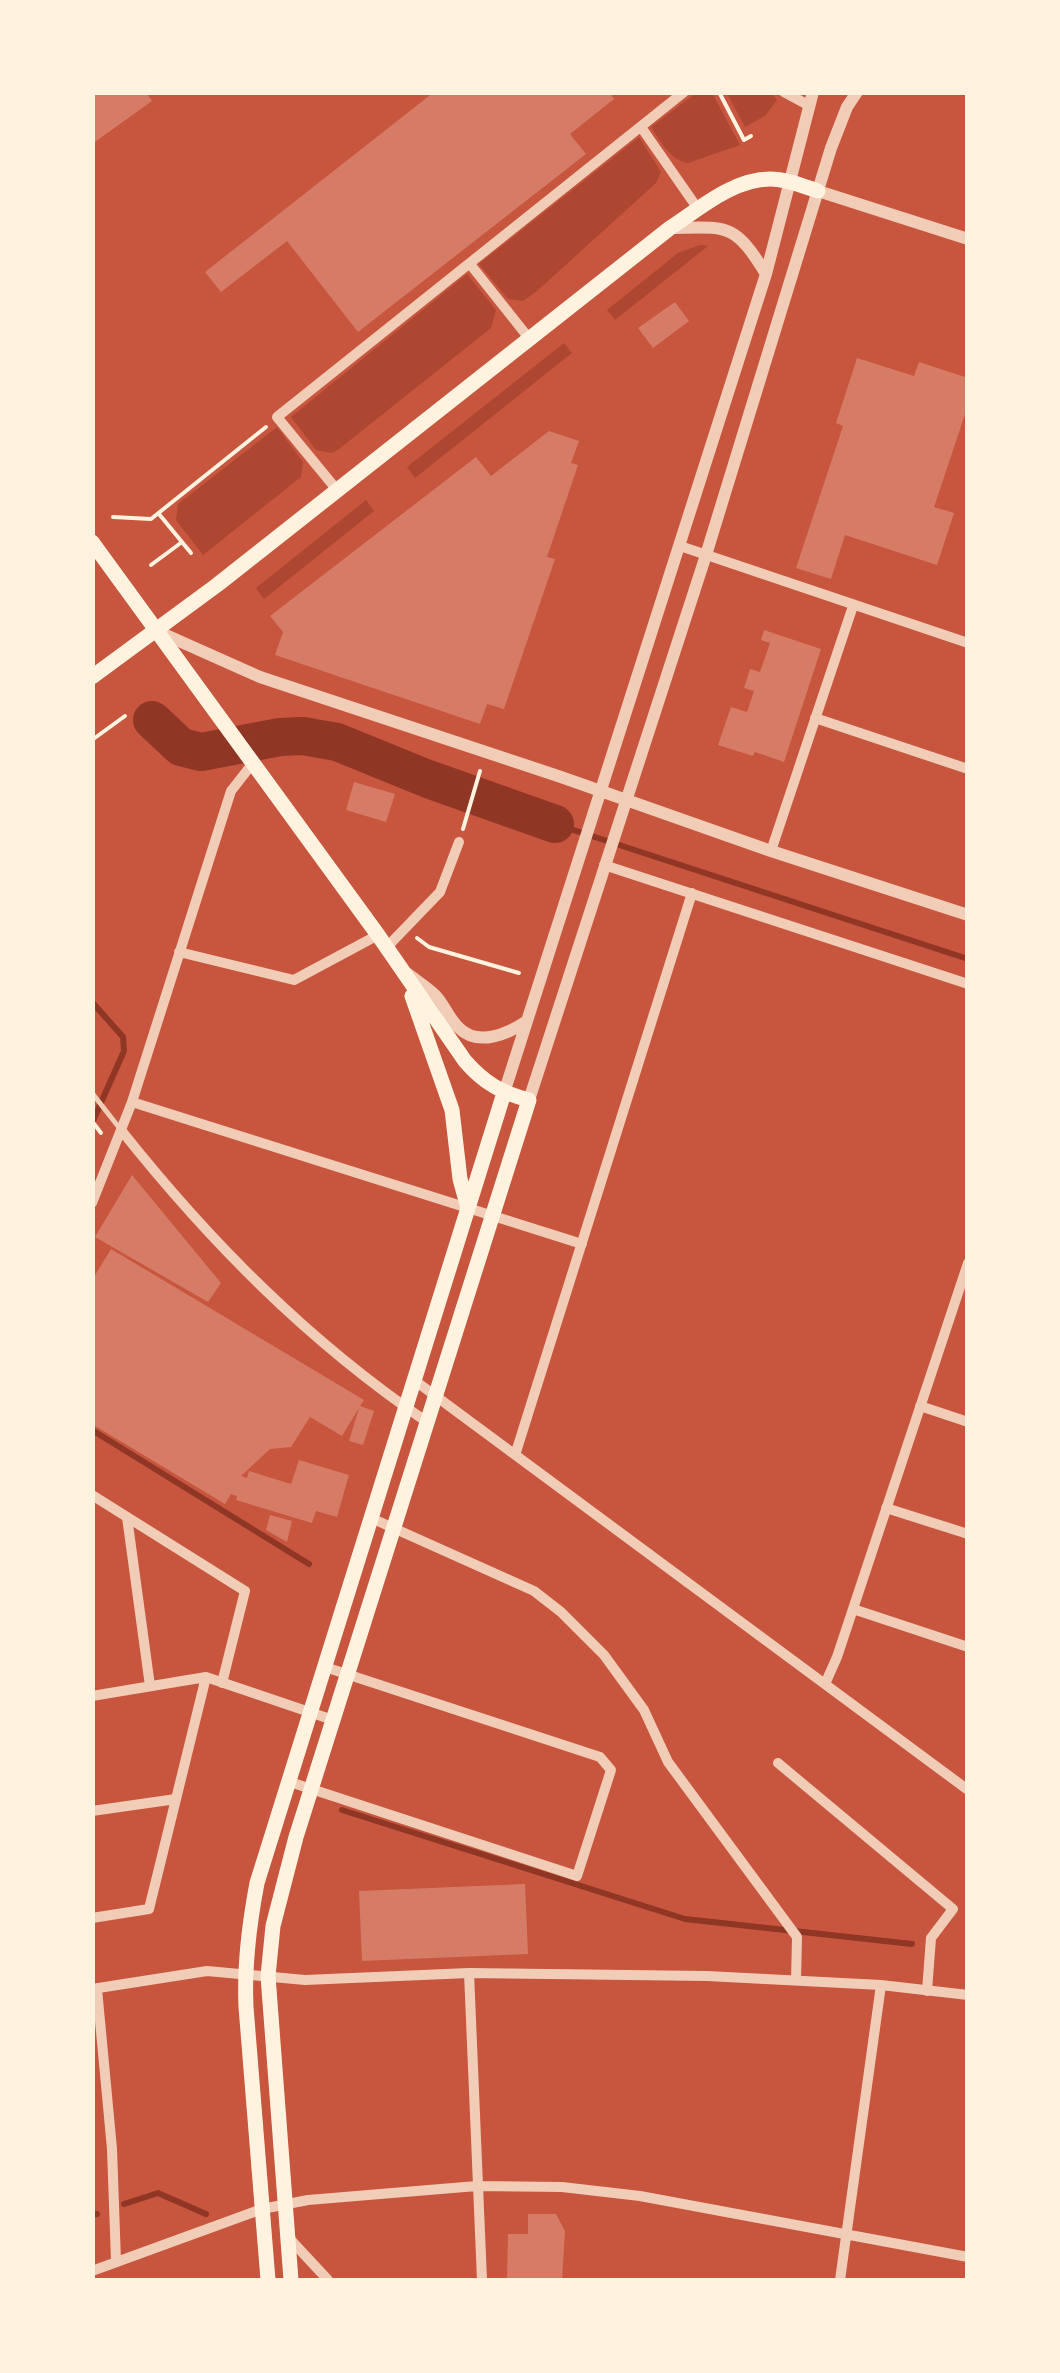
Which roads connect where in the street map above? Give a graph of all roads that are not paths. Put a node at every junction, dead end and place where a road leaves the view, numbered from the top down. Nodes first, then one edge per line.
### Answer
1 (684, 92) edge
2 (784, 92) edge
3 (857, 92) edge
4 (811, 99) edge
5 (640, 127) junction
6 (790, 183) junction
7 (818, 190) junction
8 (698, 210) junction
9 (670, 228) junction
10 (968, 239) edge
11 (470, 264) junction
12 (766, 274) junction
13 (528, 337) junction
14 (337, 490) junction
15 (92, 542) edge
16 (680, 546) junction
17 (706, 555) junction
18 (853, 606) junction
19 (156, 631) junction
20 (968, 643) edge
21 (92, 677) edge
22 (815, 718) junction
23 (253, 763) junction
24 (968, 769) edge
25 (600, 791) junction
26 (625, 800) junction
27 (459, 842) dead end
28 (770, 852) junction
29 (606, 859) junction
30 (692, 893) junction
31 (968, 915) edge
32 (383, 941) junction
33 (180, 952) junction
34 (402, 970) junction
35 (968, 984) edge
36 (527, 1021) junction
37 (92, 1093) edge
38 (504, 1094) junction
39 (529, 1100) junction
40 (132, 1102) junction
41 (121, 1130) junction
42 (92, 1203) edge
43 (468, 1208) junction
44 (492, 1216) junction
45 (582, 1244) junction
46 (967, 1266) edge
47 (414, 1380) junction
48 (436, 1394) junction
49 (920, 1406) junction
50 (406, 1407) junction
51 (427, 1422) junction
52 (968, 1422) edge
53 (516, 1452) junction
54 (92, 1495) edge
55 (886, 1508) junction
56 (127, 1517) junction
57 (372, 1518) junction
58 (394, 1526) junction
59 (968, 1534) edge
60 (853, 1609) junction
61 (968, 1646) edge
62 (326, 1667) junction
63 (347, 1675) junction
64 (206, 1677) junction
65 (222, 1683) junction
66 (825, 1684) junction
67 (150, 1686) junction
68 (92, 1696) edge
69 (312, 1713) junction
70 (333, 1720) junction
71 (778, 1763) dead end
72 (290, 1782) junction
73 (311, 1789) junction
74 (968, 1790) edge
75 (176, 1799) junction
76 (92, 1811) edge
77 (92, 1918) edge
78 (469, 1973) junction
79 (245, 1974) junction
80 (268, 1976) junction
81 (796, 1980) junction
82 (880, 1986) junction
83 (95, 1989) edge
84 (928, 1990) junction
85 (968, 1995) edge
86 (477, 2186) junction
87 (284, 2205) junction
88 (262, 2209) junction
89 (847, 2235) junction
90 (288, 2236) junction
91 (968, 2257) edge
92 (116, 2262) junction
93 (96, 2274) edge
94 (268, 2280) edge
95 (291, 2280) edge
96 (328, 2280) edge
97 (482, 2280) edge
98 (840, 2280) edge

1 - 5 street
2 - 4 street
3 - 7 street
4 - 6 street
5 - 8 street
5 - 11 street
6 - 7 main road
6 - 8 main road
6 - 12 street
7 - 10 street
7 - 17 street
8 - 9 main road
9 - 12 street
9 - 13 main road
11 - 13 street
11 - 14 street
12 - 16 street
13 - 14 main road
14 - 19 main road
15 - 19 main road
16 - 17 street
16 - 25 street
17 - 18 street
17 - 26 street
18 - 20 street
18 - 22 street
19 - 21 main road
19 - 23 main road
19 - 25 street
22 - 24 street
22 - 28 street
23 - 32 main road
23 - 33 street
25 - 26 street
25 - 36 street
26 - 28 street
26 - 29 street
27 - 32 street
28 - 31 street
29 - 30 street
29 - 39 street
30 - 35 street
30 - 45 street
32 - 33 street
32 - 34 main road
33 - 40 street
34 - 36 street
34 - 38 main road
34 - 43 main road
36 - 38 street
37 - 41 lane
38 - 39 main road
38 - 43 main road
39 - 44 main road
40 - 41 street
40 - 43 street
41 - 42 street
41 - 50 street
43 - 44 street
43 - 47 main road
44 - 45 street
44 - 48 main road
45 - 53 street
46 - 49 street
47 - 48 street
47 - 50 main road
48 - 51 main road
48 - 53 street
49 - 52 street
49 - 55 street
50 - 51 street
50 - 57 main road
51 - 58 main road
53 - 66 street
54 - 56 street
55 - 59 street
55 - 60 street
56 - 65 street
56 - 67 street
57 - 58 street
57 - 62 main road
58 - 63 main road
58 - 81 street
60 - 61 street
60 - 66 street
62 - 63 street
62 - 69 main road
63 - 70 main road
63 - 73 street
64 - 65 street
64 - 67 street
64 - 75 street
65 - 69 street
66 - 74 street
67 - 68 street
69 - 70 street
69 - 72 main road
70 - 73 main road
71 - 84 street
72 - 73 street
72 - 79 main road
73 - 80 main road
75 - 76 street
75 - 77 street
78 - 80 street
78 - 81 street
78 - 86 street
79 - 80 street
79 - 83 street
79 - 88 main road
80 - 87 main road
81 - 82 street
82 - 84 street
82 - 89 street
83 - 92 street
84 - 85 street
86 - 87 street
86 - 89 street
86 - 97 street
87 - 88 street
87 - 90 main road
88 - 92 street
88 - 94 main road
89 - 91 street
89 - 98 street
90 - 95 main road
90 - 96 street
92 - 93 street

